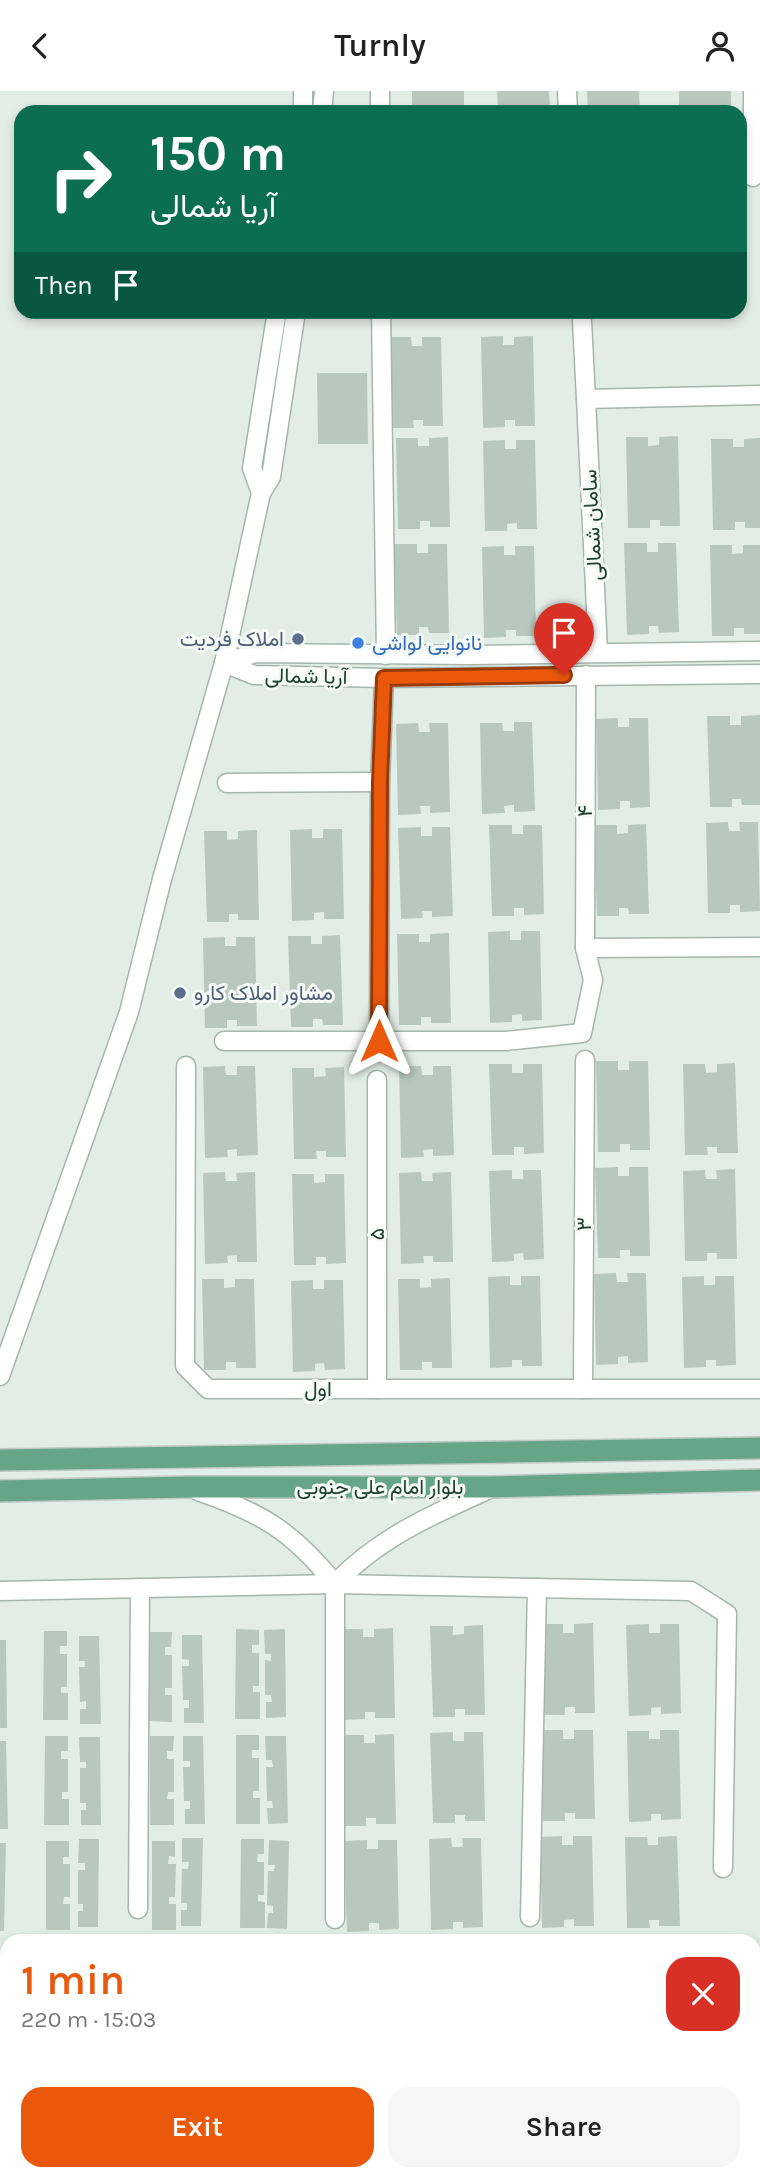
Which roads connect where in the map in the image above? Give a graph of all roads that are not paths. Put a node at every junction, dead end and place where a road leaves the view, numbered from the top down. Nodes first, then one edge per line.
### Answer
1 (753, 91) edge
2 (751, 177) edge
3 (276, 319) edge
4 (295, 319) edge
5 (381, 319) edge
6 (582, 321) dead end
7 (760, 395) edge
8 (586, 399) junction
9 (261, 493) junction
10 (598, 651) junction
11 (760, 651) edge
12 (386, 655) junction
13 (223, 663) junction
14 (760, 674) edge
15 (586, 675) junction
16 (384, 678) junction
17 (380, 782) junction
18 (228, 783) dead end
19 (760, 947) edge
20 (585, 948) junction
21 (224, 1041) dead end
22 (379, 1041) junction
23 (585, 1060) dead end
24 (186, 1066) dead end
25 (377, 1080) dead end
26 (0, 1376) edge
27 (377, 1389) junction
28 (583, 1389) junction
29 (760, 1389) edge
30 (760, 1448) edge
31 (174, 1458) junction
32 (0, 1460) edge
33 (760, 1480) edge
34 (181, 1487) junction
35 (493, 1487) junction
36 (0, 1491) edge
37 (335, 1584) junction
38 (140, 1588) junction
39 (537, 1588) junction
40 (0, 1591) edge
41 (723, 1868) dead end
42 (138, 1909) dead end
43 (530, 1917) dead end
44 (335, 1919) dead end

1 - 2 street
3 - 9 street
4 - 9 street
5 - 12 street
6 - 8 street, سامان شمالی
7 - 8 street
8 - 10 street, سامان شمالی
9 - 13 street
10 - 11 street, آریا شمالی
10 - 12 street, آریا شمالی
12 - 13 street, آریا شمالی
13 - 16 street, آریا شمالی
13 - 26 street
14 - 15 street, آریا شمالی
15 - 16 street, آریا شمالی
15 - 20 street, ۴
16 - 17 street
17 - 18 street
17 - 22 street
19 - 20 street
20 - 22 street, ۴
21 - 22 street
23 - 28 street, ۳
24 - 27 street, اول
25 - 27 street, ۵
27 - 28 street, اول
28 - 29 street, اول
30 - 31 main road, بلوار امام علی جنوبی
31 - 32 main road, بلوار امام علی جنوبی
31 - 34 main road
33 - 35 main road, بلوار امام علی جنوبی
34 - 35 main road, بلوار امام علی جنوبی
34 - 36 main road, بلوار امام علی جنوبی
34 - 37 street
35 - 37 street
37 - 38 street
37 - 39 street
37 - 44 street
38 - 40 street
38 - 42 street
39 - 41 street
39 - 43 street

